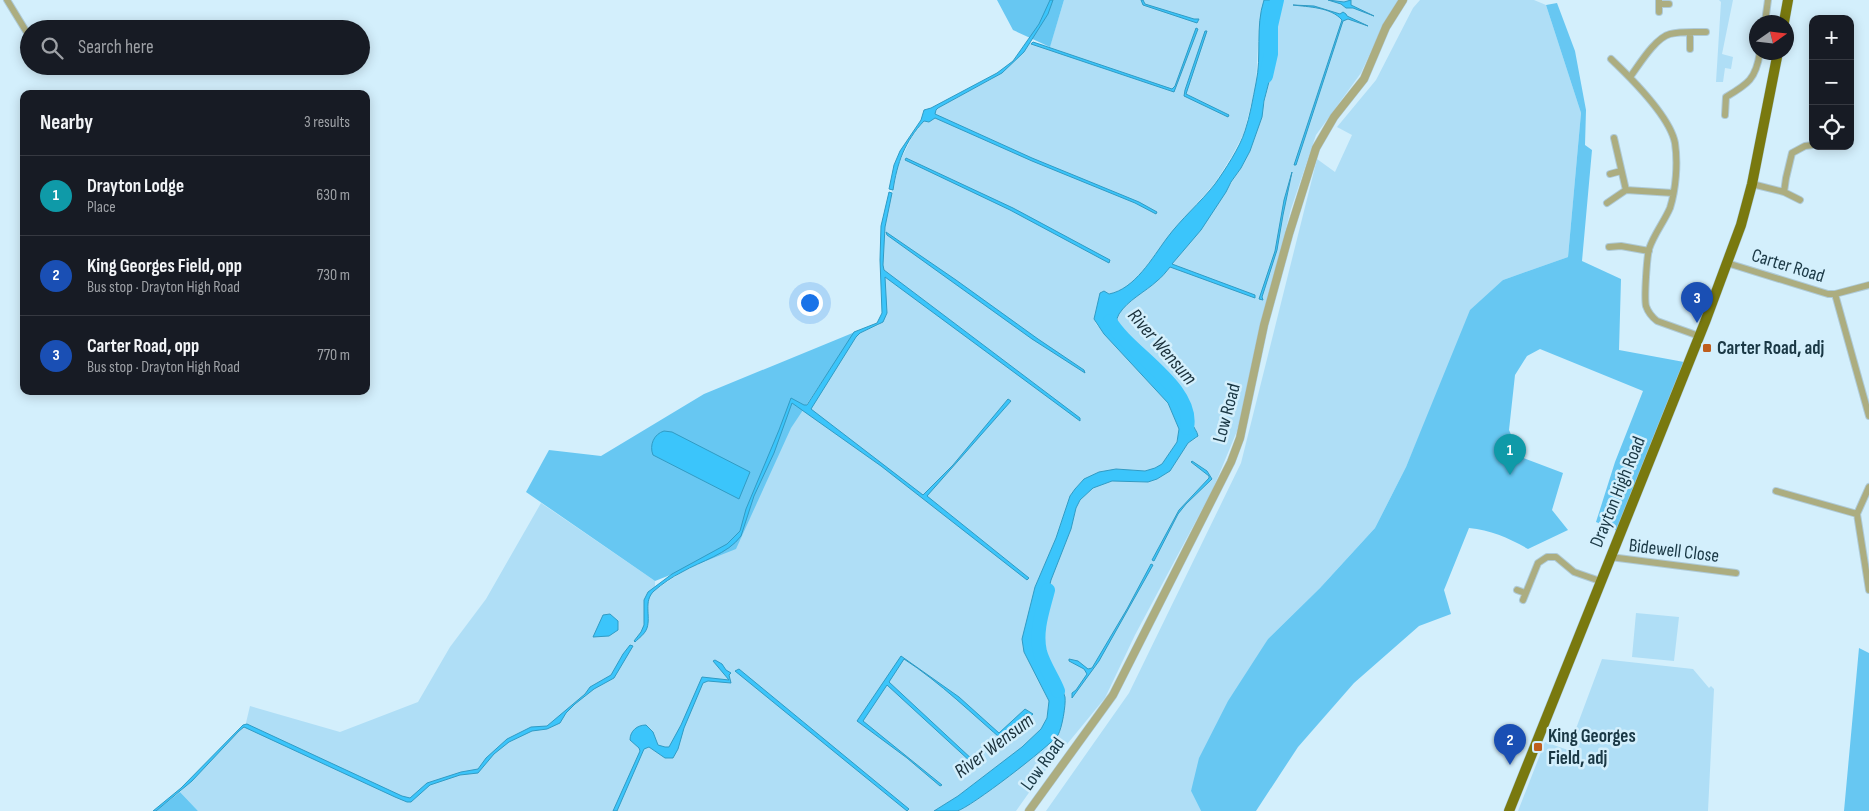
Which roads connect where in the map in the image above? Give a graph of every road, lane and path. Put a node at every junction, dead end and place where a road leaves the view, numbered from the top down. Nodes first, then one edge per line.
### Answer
1 (7, 0) edge
2 (1403, 0) edge
3 (1768, 0) edge
4 (1788, 0) edge
5 (1669, 4) dead end
6 (1659, 5) edge
7 (1766, 15) edge
8 (1785, 15) edge
9 (20, 21) edge
10 (1690, 32) junction
11 (1706, 32) dead end
12 (1690, 49) dead end
13 (1611, 59) dead end
14 (1759, 60) edge
15 (1776, 60) edge
16 (1630, 77) junction
17 (1725, 114) dead end
18 (1614, 138) dead end
19 (1809, 146) edge
20 (1621, 171) junction
21 (1610, 174) dead end
22 (1752, 184) junction
23 (1626, 190) junction
24 (1784, 192) junction
25 (1673, 193) junction
26 (1800, 200) dead end
27 (1607, 203) dead end
28 (1609, 247) dead end
29 (1649, 251) junction
30 (1727, 263) junction
31 (1869, 285) edge
32 (1835, 294) junction
33 (1699, 336) junction
34 (1869, 416) edge
35 (1869, 487) edge
36 (1776, 491) dead end
37 (1857, 514) junction
38 (1610, 557) junction
39 (1736, 573) dead end
40 (1600, 582) junction
41 (1517, 590) dead end
42 (1869, 590) edge
43 (1029, 811) edge
44 (1509, 811) edge

1 - 9 street
2 - 43 street, Low Road
3 - 7 street
4 - 8 main road
5 - 6 street
10 - 11 street
10 - 12 street
10 - 16 street
13 - 16 street
14 - 17 street
15 - 22 main road, Drayton High Road
16 - 25 street
18 - 20 street
19 - 24 street
20 - 21 street
20 - 23 street
22 - 24 street
22 - 30 main road, Drayton High Road
23 - 25 street
23 - 27 street
24 - 26 street
25 - 29 street
28 - 29 street
29 - 33 street
30 - 32 street, Carter Road
30 - 33 main road, Drayton High Road
31 - 32 street, Carter Road
32 - 34 street
33 - 38 main road, Drayton High Road
35 - 37 street
36 - 37 street
37 - 42 street
38 - 39 street, Bidewell Close
38 - 40 main road, Drayton High Road
40 - 41 street
40 - 44 main road, Drayton High Road

